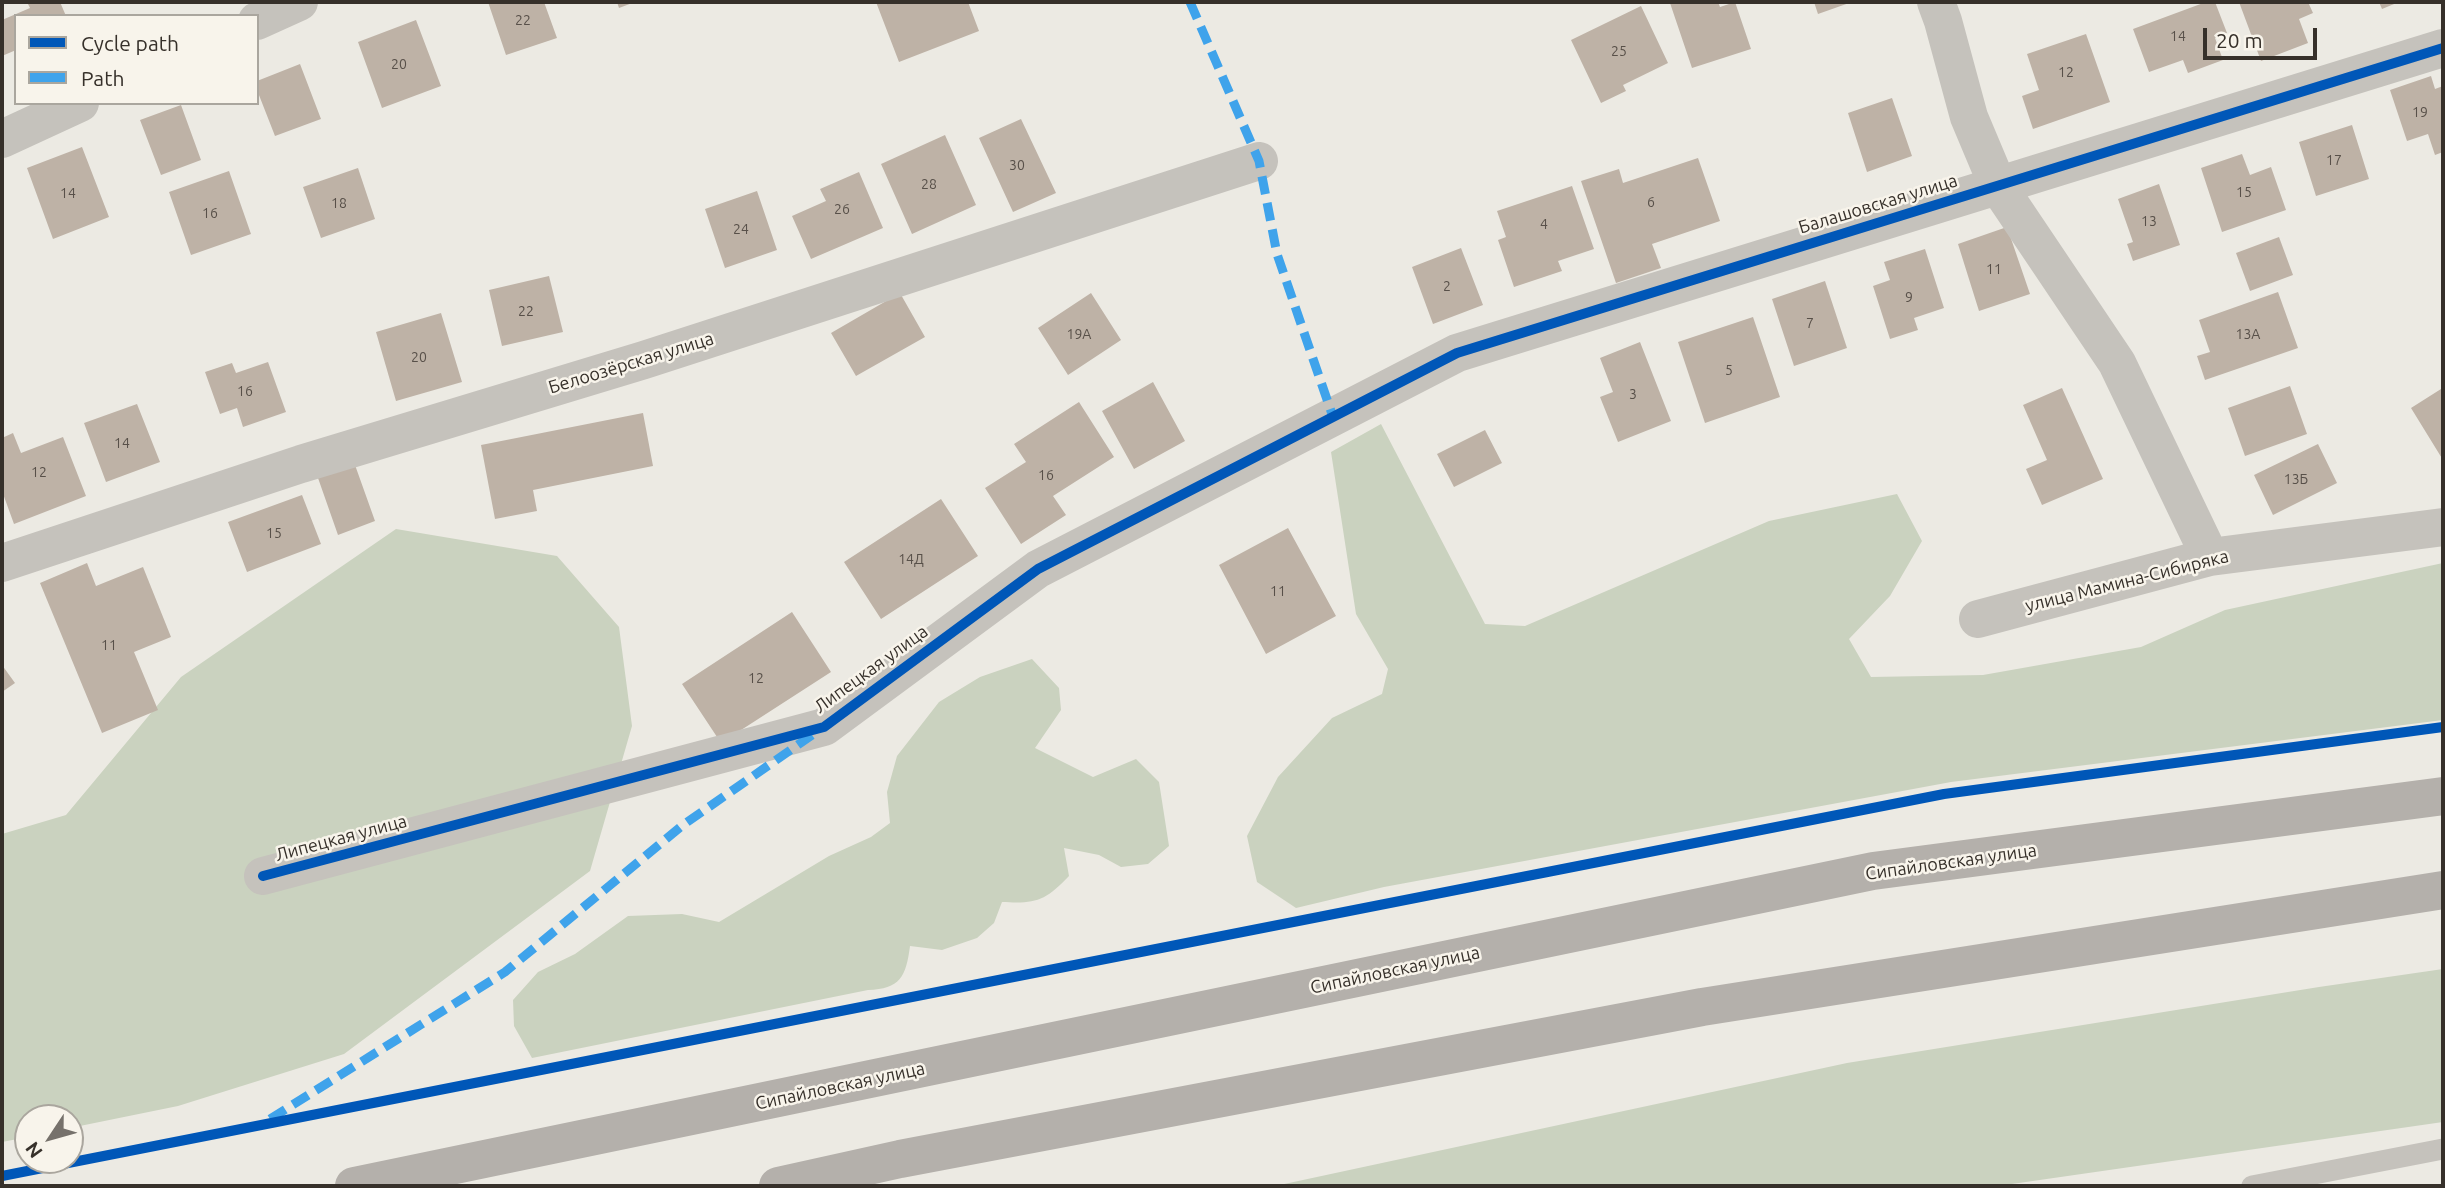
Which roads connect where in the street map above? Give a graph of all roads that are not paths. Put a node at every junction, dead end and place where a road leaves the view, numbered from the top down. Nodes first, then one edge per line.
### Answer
1 (299, 2) edge
2 (1936, 2) edge
3 (259, 20) edge
4 (2443, 48) edge
5 (76, 105) edge
6 (2, 139) edge
7 (1259, 161) dead end
8 (1998, 186) junction
9 (1333, 417) joint
10 (2443, 527) edge
11 (2210, 557) junction
12 (2, 564) edge
13 (1978, 619) dead end
14 (2443, 796) edge
15 (263, 876) dead end
16 (2443, 890) edge
17 (2443, 1149) edge
18 (354, 1186) edge
19 (778, 1186) edge
20 (2252, 1186) edge

1 - 3 street
2 - 8 street
4 - 8 street, Балашовская улица
5 - 6 street
7 - 12 street, Белоозёрская улица
8 - 9 street, Балашовская улица
8 - 11 street
9 - 15 street, Липецкая улица
10 - 11 street, улица Мамина-Сибиряка
11 - 13 street, улица Мамина-Сибиряка
14 - 18 main road, Сипайловская улица
16 - 19 main road
17 - 20 lane

